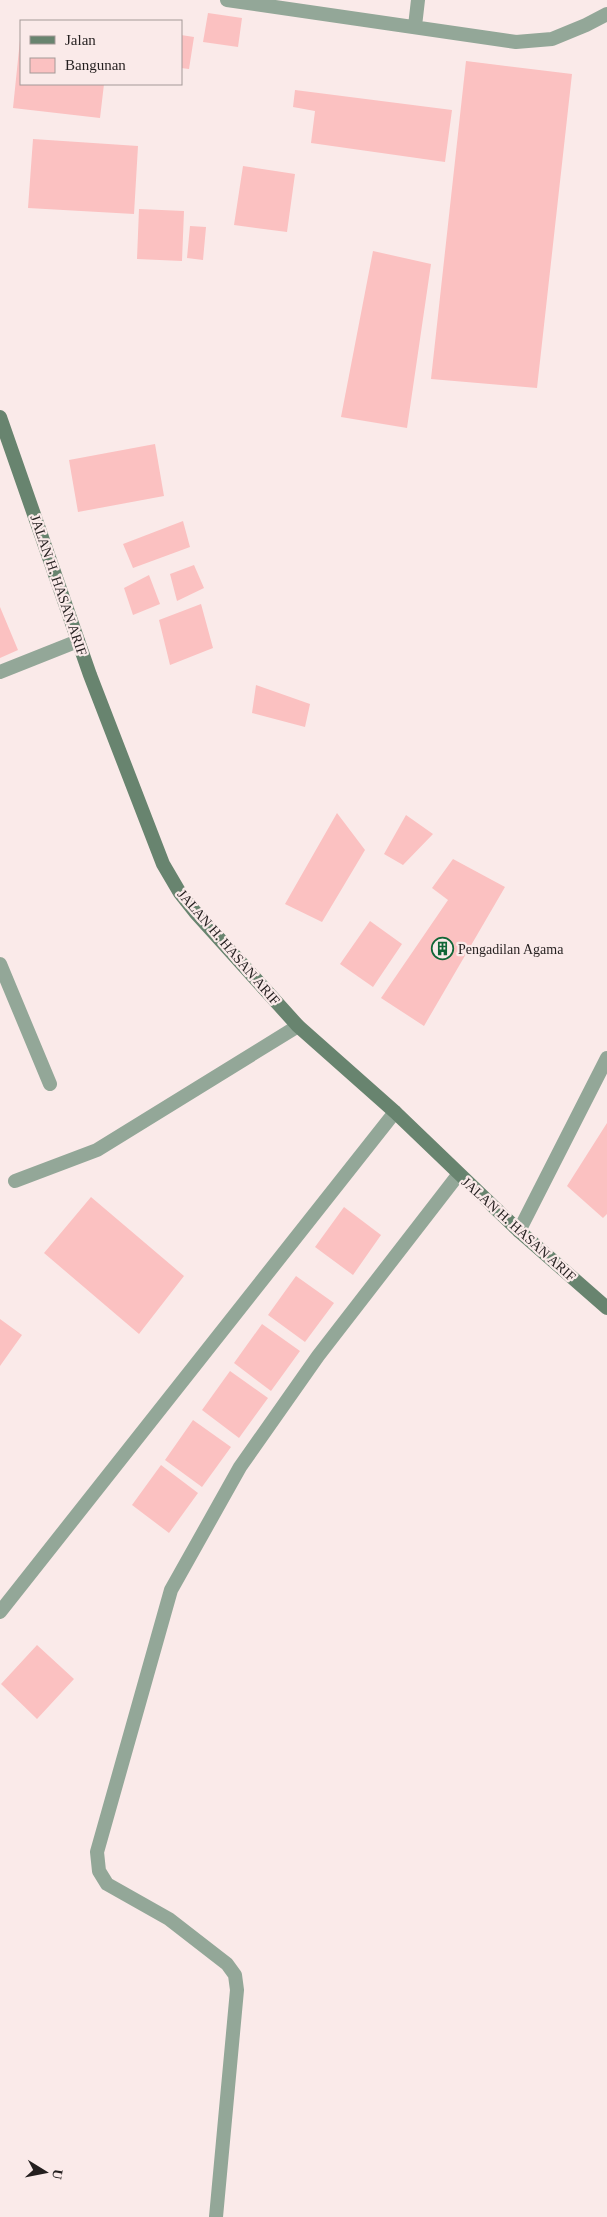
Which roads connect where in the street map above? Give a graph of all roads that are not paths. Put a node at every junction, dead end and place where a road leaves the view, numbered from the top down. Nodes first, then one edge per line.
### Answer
1 (227, 0) edge
2 (418, 0) edge
3 (255, 3) edge
4 (607, 14) edge
5 (415, 26) junction
6 (0, 417) edge
7 (78, 640) junction
8 (0, 672) edge
9 (0, 964) edge
10 (298, 1026) junction
11 (607, 1058) edge
12 (50, 1084) dead end
13 (395, 1112) junction
14 (458, 1175) junction
15 (15, 1181) dead end
16 (519, 1231) junction
17 (607, 1308) edge
18 (0, 1612) edge
19 (216, 2217) edge

1 - 3 street
2 - 5 street
3 - 5 street
4 - 5 street
6 - 7 main road, JALAN H. HASAN ARIF
7 - 8 street
7 - 10 main road, JALAN H. HASAN ARIF
9 - 12 street
10 - 13 main road, JALAN H. HASAN ARIF
10 - 15 street
11 - 16 street
13 - 14 main road, JALAN H. HASAN ARIF
13 - 18 street
14 - 16 main road, JALAN H. HASAN ARIF
14 - 19 street
16 - 17 main road, JALAN H. HASAN ARIF

